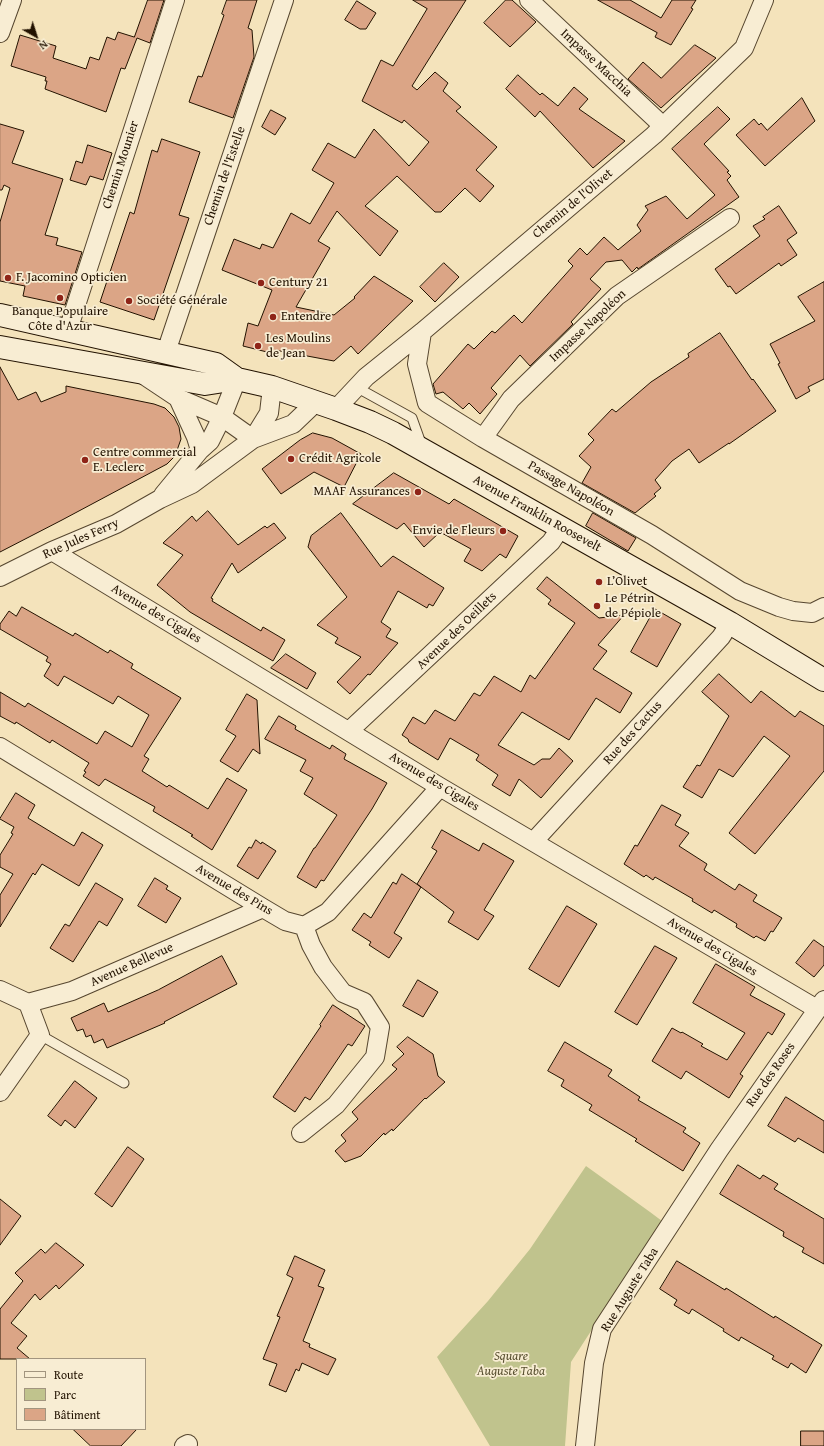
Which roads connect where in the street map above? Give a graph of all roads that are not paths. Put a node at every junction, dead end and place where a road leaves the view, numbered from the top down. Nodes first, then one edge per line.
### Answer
1 (12, 0) edge
2 (175, 0) edge
3 (284, 0) edge
4 (529, 0) edge
5 (764, 0) edge
6 (0, 33) edge
7 (663, 126) junction
8 (730, 218) dead end
9 (0, 315) edge
10 (68, 330) junction
11 (422, 332) junction
12 (0, 347) edge
13 (166, 352) junction
14 (139, 372) junction
15 (237, 379) junction
16 (272, 387) junction
17 (356, 387) junction
18 (178, 398) junction
19 (315, 403) junction
20 (336, 409) junction
21 (222, 416) junction
22 (483, 438) junction
23 (253, 439) junction
24 (200, 450) junction
25 (424, 451) junction
26 (160, 499) junction
27 (561, 527) junction
28 (52, 552) junction
29 (0, 577) edge
30 (824, 607) edge
31 (730, 623) junction
32 (824, 680) edge
33 (350, 731) junction
34 (0, 747) edge
35 (440, 787) junction
36 (534, 841) junction
37 (263, 908) junction
38 (304, 926) junction
39 (0, 990) edge
40 (28, 1003) junction
41 (820, 1004) edge
42 (40, 1035) junction
43 (124, 1083) dead end
44 (0, 1092) edge
45 (301, 1133) dead end
46 (719, 1150) joint
47 (585, 1446) edge

1 - 6 street
2 - 10 street, Chemin Mounier
3 - 13 street, Chemin de l'Estelle
4 - 7 street, Impasse Macchia
5 - 7 street, Chemin de l'Olivet
7 - 11 street, Chemin de l'Olivet
8 - 22 street, Impasse Napoléon
9 - 10 main road, Avenue Franklin Roosevelt
10 - 13 main road, Avenue Franklin Roosevelt
11 - 17 street, Chemin de l'Olivet
11 - 22 street, Passage Napoléon
12 - 14 main road, Avenue Franklin Roosevelt
13 - 15 main road, Avenue Franklin Roosevelt
14 - 15 main road, Avenue Franklin Roosevelt
14 - 18 street, Avenue Franklin Roosevelt
15 - 16 main road, Avenue Franklin Roosevelt
15 - 21 street, Rue Jules Ferry
16 - 19 main road, Avenue Franklin Roosevelt
16 - 23 street, Rue Jules Ferry
17 - 20 street, Chemin de l'Olivet
17 - 25 lane
18 - 21 street, Avenue Franklin Roosevelt
18 - 24 street
19 - 20 main road, Avenue Franklin Roosevelt
19 - 23 street, Rue Jules Ferry
20 - 25 main road, Avenue Franklin Roosevelt
21 - 23 street, Avenue Franklin Roosevelt
21 - 24 street, Rue Jules Ferry
22 - 30 street, Passage Napoléon
23 - 26 street, Rue Jules Ferry
24 - 26 street, Rue Jules Ferry
25 - 27 main road, Avenue Franklin Roosevelt
26 - 28 street, Rue Jules Ferry
27 - 31 main road, Avenue Franklin Roosevelt
27 - 33 street, Avenue des Oeillets
28 - 29 street, Rue Jules Ferry
28 - 33 street, Avenue des Cigales
31 - 32 main road, Avenue Franklin Roosevelt
31 - 36 street, Rue des Cactus
33 - 35 street, Avenue des Cigales
34 - 37 street, Avenue des Pins
35 - 36 street, Avenue des Cigales
35 - 38 street
36 - 41 street, Avenue des Cigales
37 - 38 street, Avenue des Pins
37 - 40 street, Avenue Bellevue
38 - 45 street
39 - 40 street
40 - 42 street
41 - 46 street, Rue des Roses
42 - 43 lane
42 - 44 street
46 - 47 street, Rue Auguste Taba

